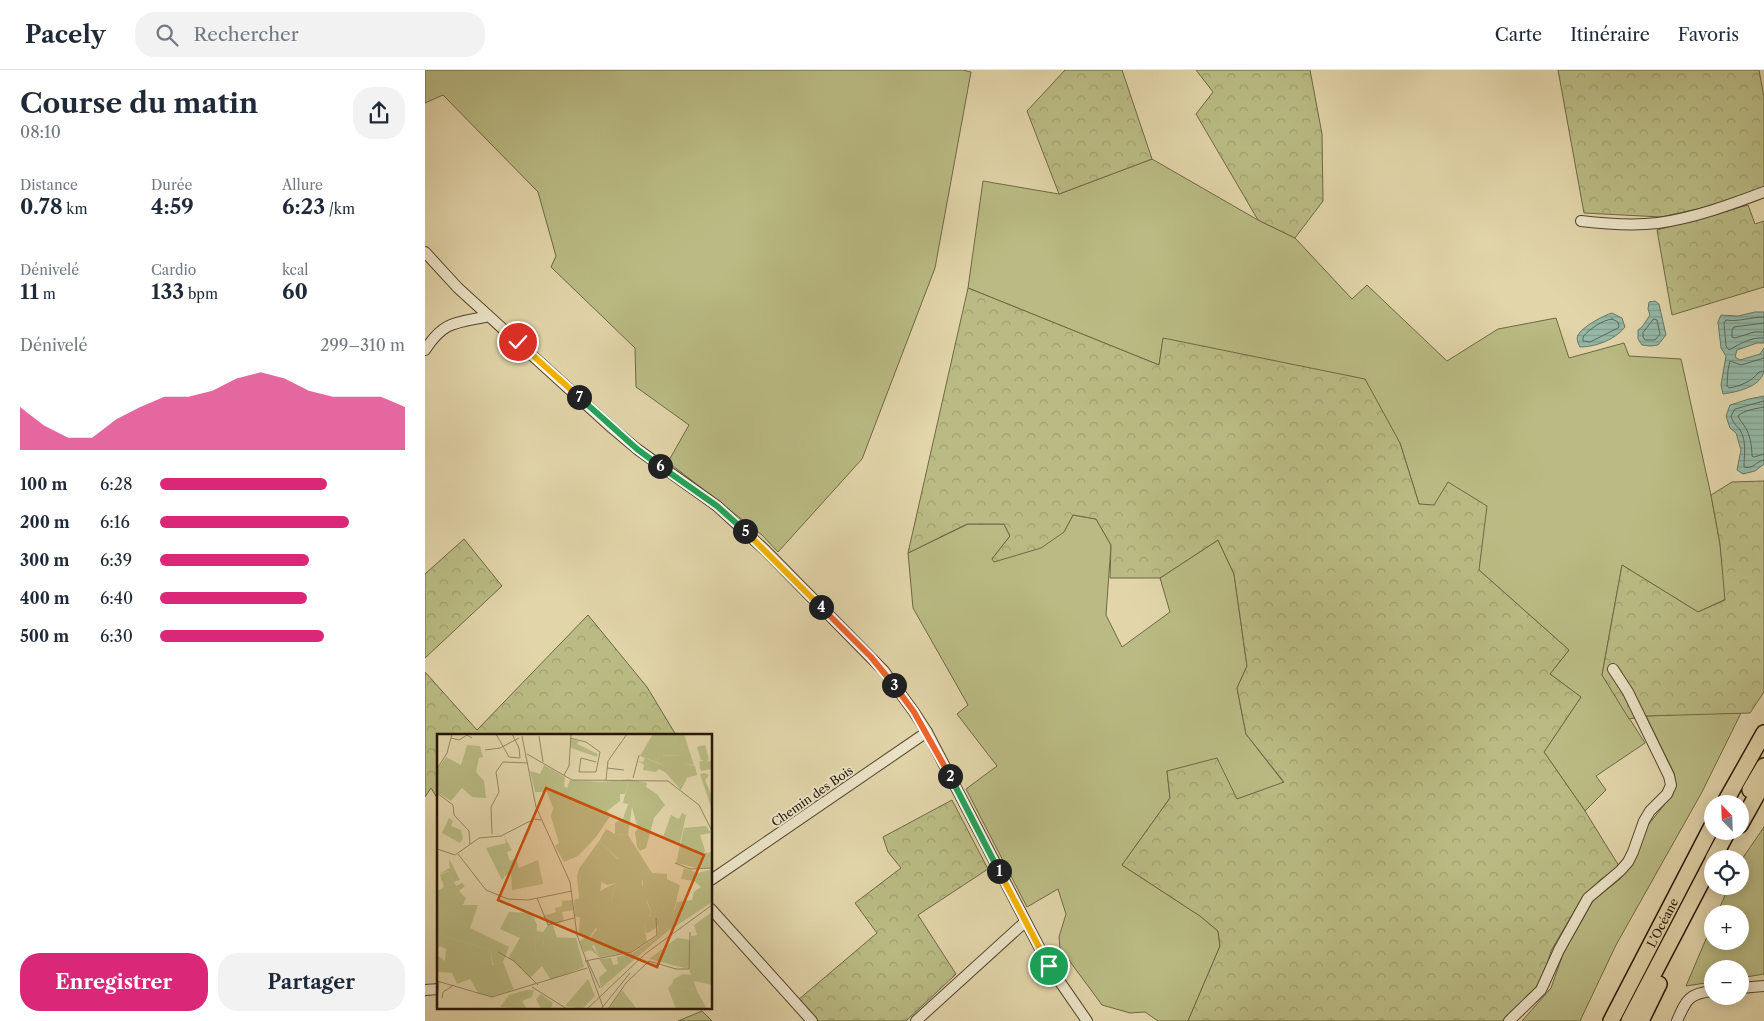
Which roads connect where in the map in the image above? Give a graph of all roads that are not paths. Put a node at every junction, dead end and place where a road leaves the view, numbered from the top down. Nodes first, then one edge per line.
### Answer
1 (1764, 192) edge
2 (1581, 221) dead end
3 (425, 252) edge
4 (487, 315) junction
5 (425, 350) edge
6 (1613, 669) dead end
7 (927, 732) junction
8 (1764, 732) edge
9 (1764, 766) edge
10 (1764, 782) edge
11 (1728, 795) edge
12 (1748, 795) edge
13 (1749, 809) edge
14 (1705, 840) edge
15 (1704, 876) edge
16 (713, 879) edge
17 (1704, 894) edge
18 (713, 911) edge
19 (1025, 922) junction
20 (1764, 986) edge
21 (1749, 987) edge
22 (1704, 992) edge
23 (811, 1021) edge
24 (916, 1021) edge
25 (1087, 1021) edge
26 (1509, 1021) edge
27 (1611, 1021) edge
28 (1629, 1021) edge
29 (1641, 1021) edge
30 (1677, 1021) edge

1 - 2 street
3 - 4 street
4 - 5 street
4 - 7 street
6 - 26 street
7 - 16 street, Chemin des Bois
7 - 19 street
8 - 11 highway
9 - 12 highway
10 - 13 highway
14 - 27 highway, L’Océane
15 - 28 highway, L’Océane
17 - 29 highway
18 - 23 street
19 - 24 street
19 - 25 street
20 - 21 street
22 - 30 street

